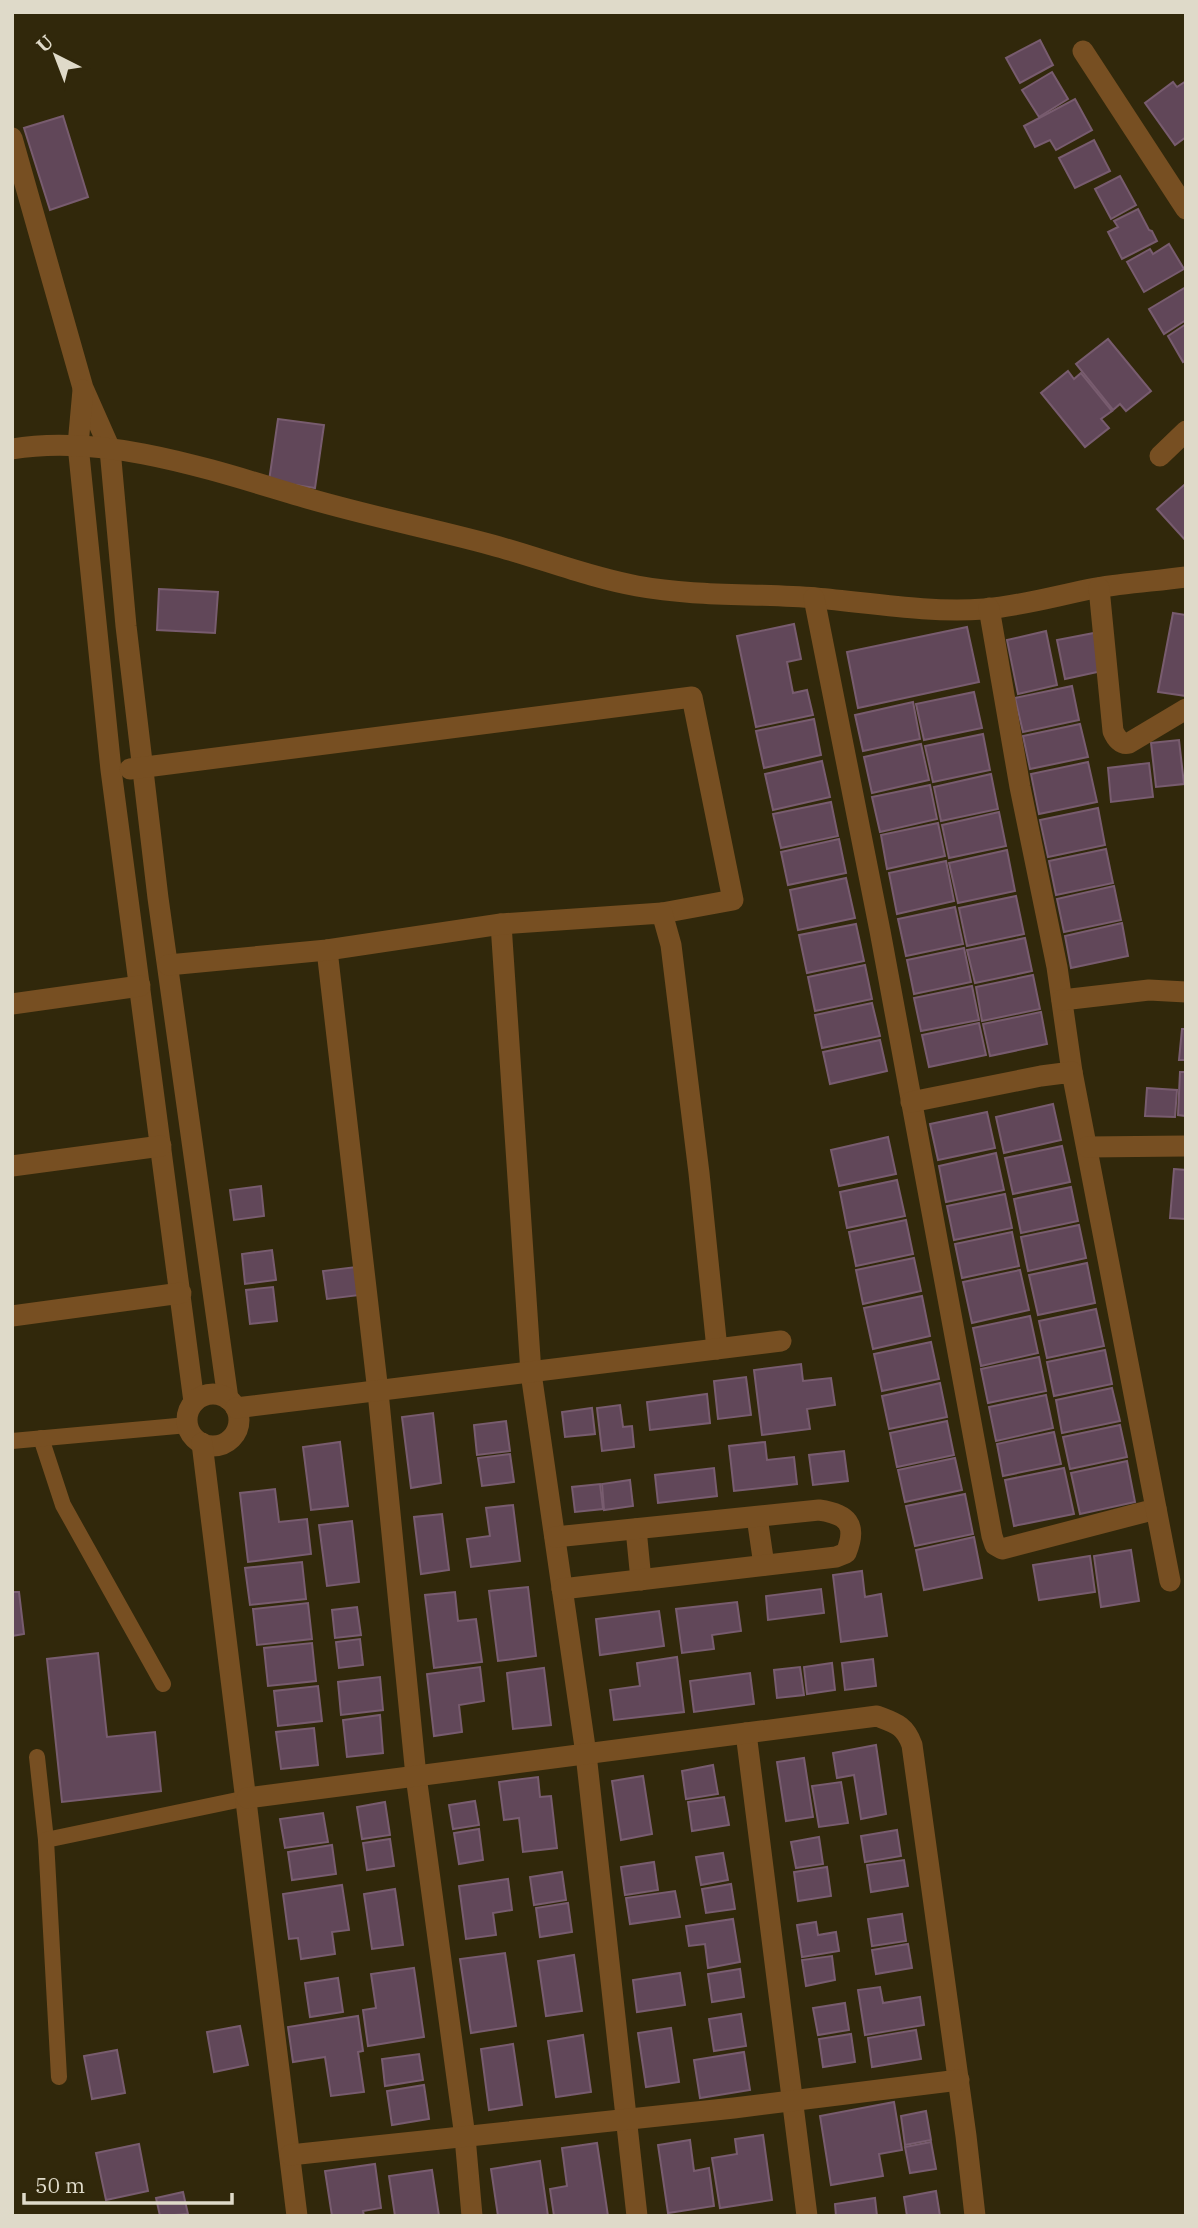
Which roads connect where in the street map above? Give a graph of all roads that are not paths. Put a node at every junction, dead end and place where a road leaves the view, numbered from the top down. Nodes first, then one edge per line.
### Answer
1 (1083, 51) dead end
2 (12, 138) edge
3 (1186, 209) edge
4 (83, 388) junction
5 (1186, 431) edge
6 (78, 445) junction
7 (12, 449) edge
8 (110, 449) junction
9 (1160, 456) dead end
10 (119, 547) junction
11 (89, 549) junction
12 (1186, 577) edge
13 (1099, 588) junction
14 (814, 598) junction
15 (989, 608) junction
16 (1186, 709) edge
17 (143, 768) junction
18 (111, 770) junction
19 (662, 913) junction
20 (500, 924) junction
21 (327, 950) junction
22 (168, 965) junction
23 (140, 986) junction
24 (1186, 992) edge
25 (1062, 1000) junction
26 (12, 1004) edge
27 (1072, 1072) junction
28 (911, 1102) junction
29 (161, 1146) junction
30 (1186, 1146) edge
31 (1087, 1147) junction
32 (12, 1166) edge
33 (202, 1201) junction
34 (169, 1202) junction
35 (181, 1293) junction
36 (12, 1316) edge
37 (782, 1341) dead end
38 (717, 1349) junction
39 (531, 1373) junction
40 (378, 1392) junction
41 (194, 1402) junction
42 (232, 1404) junction
43 (188, 1425) junction
44 (41, 1438) junction
45 (12, 1441) edge
46 (202, 1443) junction
47 (1157, 1509) junction
48 (757, 1517) junction
49 (636, 1529) junction
50 (555, 1537) junction
51 (764, 1565) junction
52 (640, 1580) junction
53 (1170, 1581) dead end
54 (562, 1589) junction
55 (163, 1684) dead end
56 (746, 1733) junction
57 (586, 1754) junction
58 (37, 1757) dead end
59 (416, 1776) junction
60 (247, 1798) junction
61 (47, 1840) junction
62 (59, 2077) dead end
63 (959, 2080) junction
64 (792, 2101) junction
65 (625, 2119) junction
66 (465, 2137) junction
67 (290, 2155) junction
68 (298, 2216) edge
69 (472, 2216) edge
70 (637, 2216) edge
71 (807, 2216) edge
72 (975, 2216) edge

1 - 3 street
2 - 4 street
4 - 6 street
4 - 8 street
5 - 9 street
6 - 7 street
6 - 8 street
6 - 11 street
8 - 10 street
8 - 14 street
10 - 11 street
10 - 17 street
11 - 18 street
12 - 13 street
13 - 15 street
13 - 16 street
14 - 15 street
14 - 28 street
15 - 25 street
17 - 18 street
17 - 19 street
17 - 22 street
18 - 23 street
19 - 20 street
19 - 38 street
20 - 21 street
20 - 39 street
21 - 22 street
21 - 40 street
22 - 33 street
23 - 26 street
23 - 29 street
24 - 25 street
25 - 27 street
27 - 28 street
27 - 31 street
28 - 47 street
29 - 32 street
29 - 34 street
30 - 31 street
31 - 47 street
33 - 34 street
33 - 42 street
34 - 35 street
35 - 36 street
35 - 41 street
37 - 38 street
38 - 39 street
39 - 40 street
39 - 50 street
40 - 42 street
40 - 59 street
41 - 42 street
41 - 43 street
42 - 46 street
43 - 44 lane
43 - 46 street
44 - 45 lane
44 - 55 lane
46 - 60 street
47 - 53 street
48 - 49 street
48 - 51 street
48 - 51 street
49 - 50 street
49 - 52 street
50 - 54 street
51 - 52 street
52 - 54 street
54 - 57 street
56 - 57 street
56 - 63 street
56 - 64 street
57 - 59 street
57 - 65 street
58 - 61 lane
59 - 60 street
59 - 66 street
60 - 61 lane
60 - 67 street
61 - 62 lane
63 - 64 street
63 - 72 street
64 - 65 street
64 - 71 street
65 - 66 street
65 - 70 street
66 - 67 street
66 - 69 street
67 - 68 street

